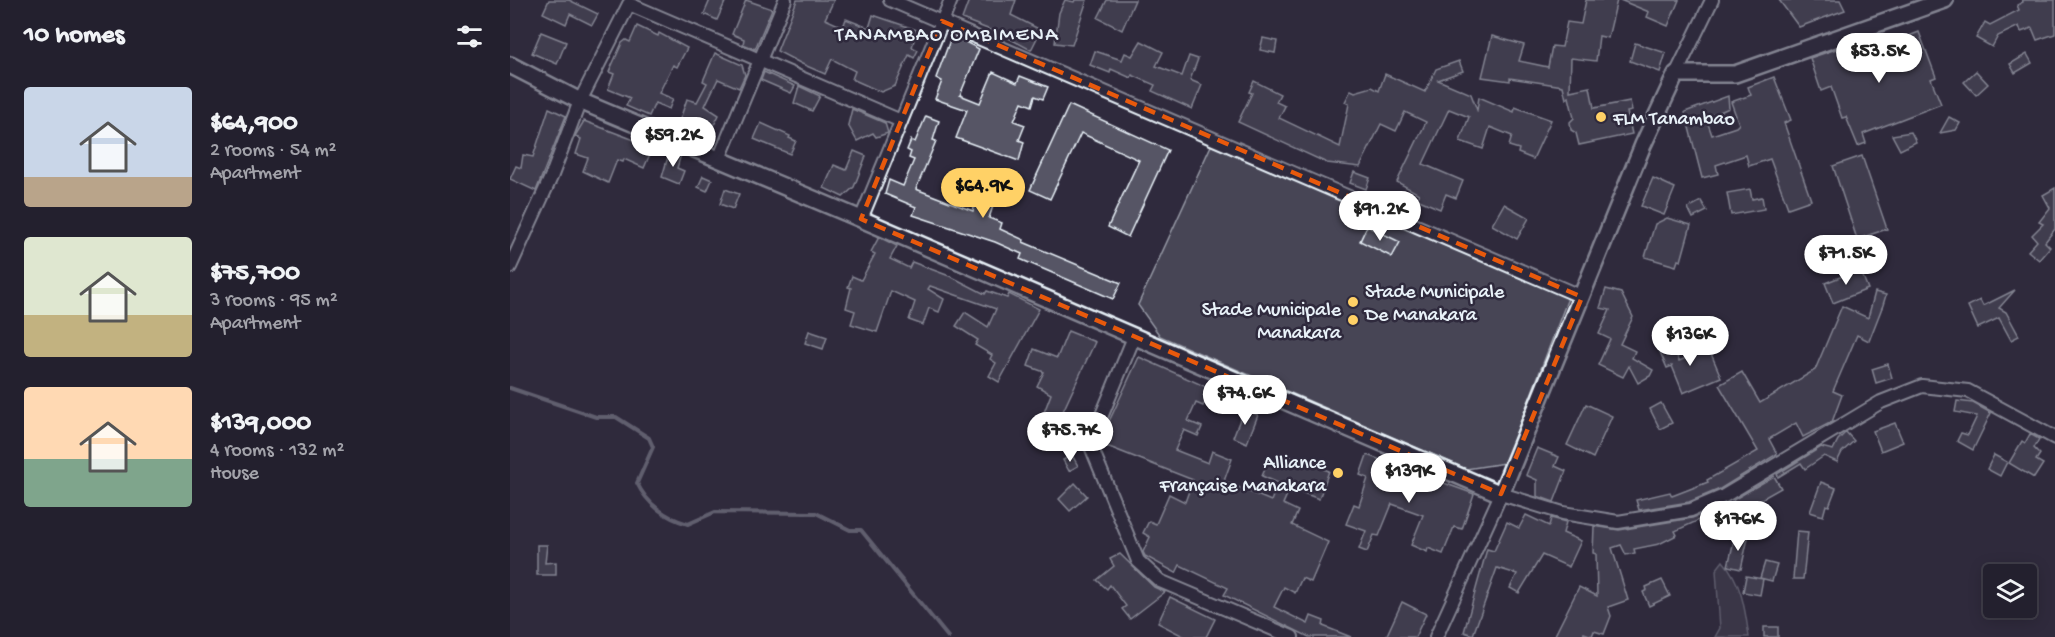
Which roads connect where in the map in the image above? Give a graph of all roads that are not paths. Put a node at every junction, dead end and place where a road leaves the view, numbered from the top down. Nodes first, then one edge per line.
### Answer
1 (784, 0) edge
2 (890, 0) edge
3 (951, 0) edge
4 (1712, 0) edge
5 (1945, 0) edge
6 (627, 1) edge
7 (942, 21) junction
8 (760, 59) junction
9 (510, 65) edge
10 (1676, 74) junction
11 (580, 101) junction
12 (901, 121) junction
13 (719, 159) junction
14 (861, 219) junction
15 (510, 267) edge
16 (1582, 297) junction
17 (1134, 337) junction
18 (2055, 438) edge
19 (1501, 494) junction
20 (1292, 637) edge
21 (1436, 637) edge

1 - 8 street
2 - 7 street
3 - 7 street
4 - 10 street
5 - 10 main road
6 - 8 street
6 - 11 street
7 - 12 street
7 - 16 street
8 - 12 street
8 - 13 street
9 - 11 main road
10 - 16 main road
11 - 13 main road
11 - 15 street
12 - 14 street
13 - 14 main road
14 - 17 main road
16 - 19 main road
17 - 19 main road
17 - 20 street
18 - 19 street
19 - 21 street

